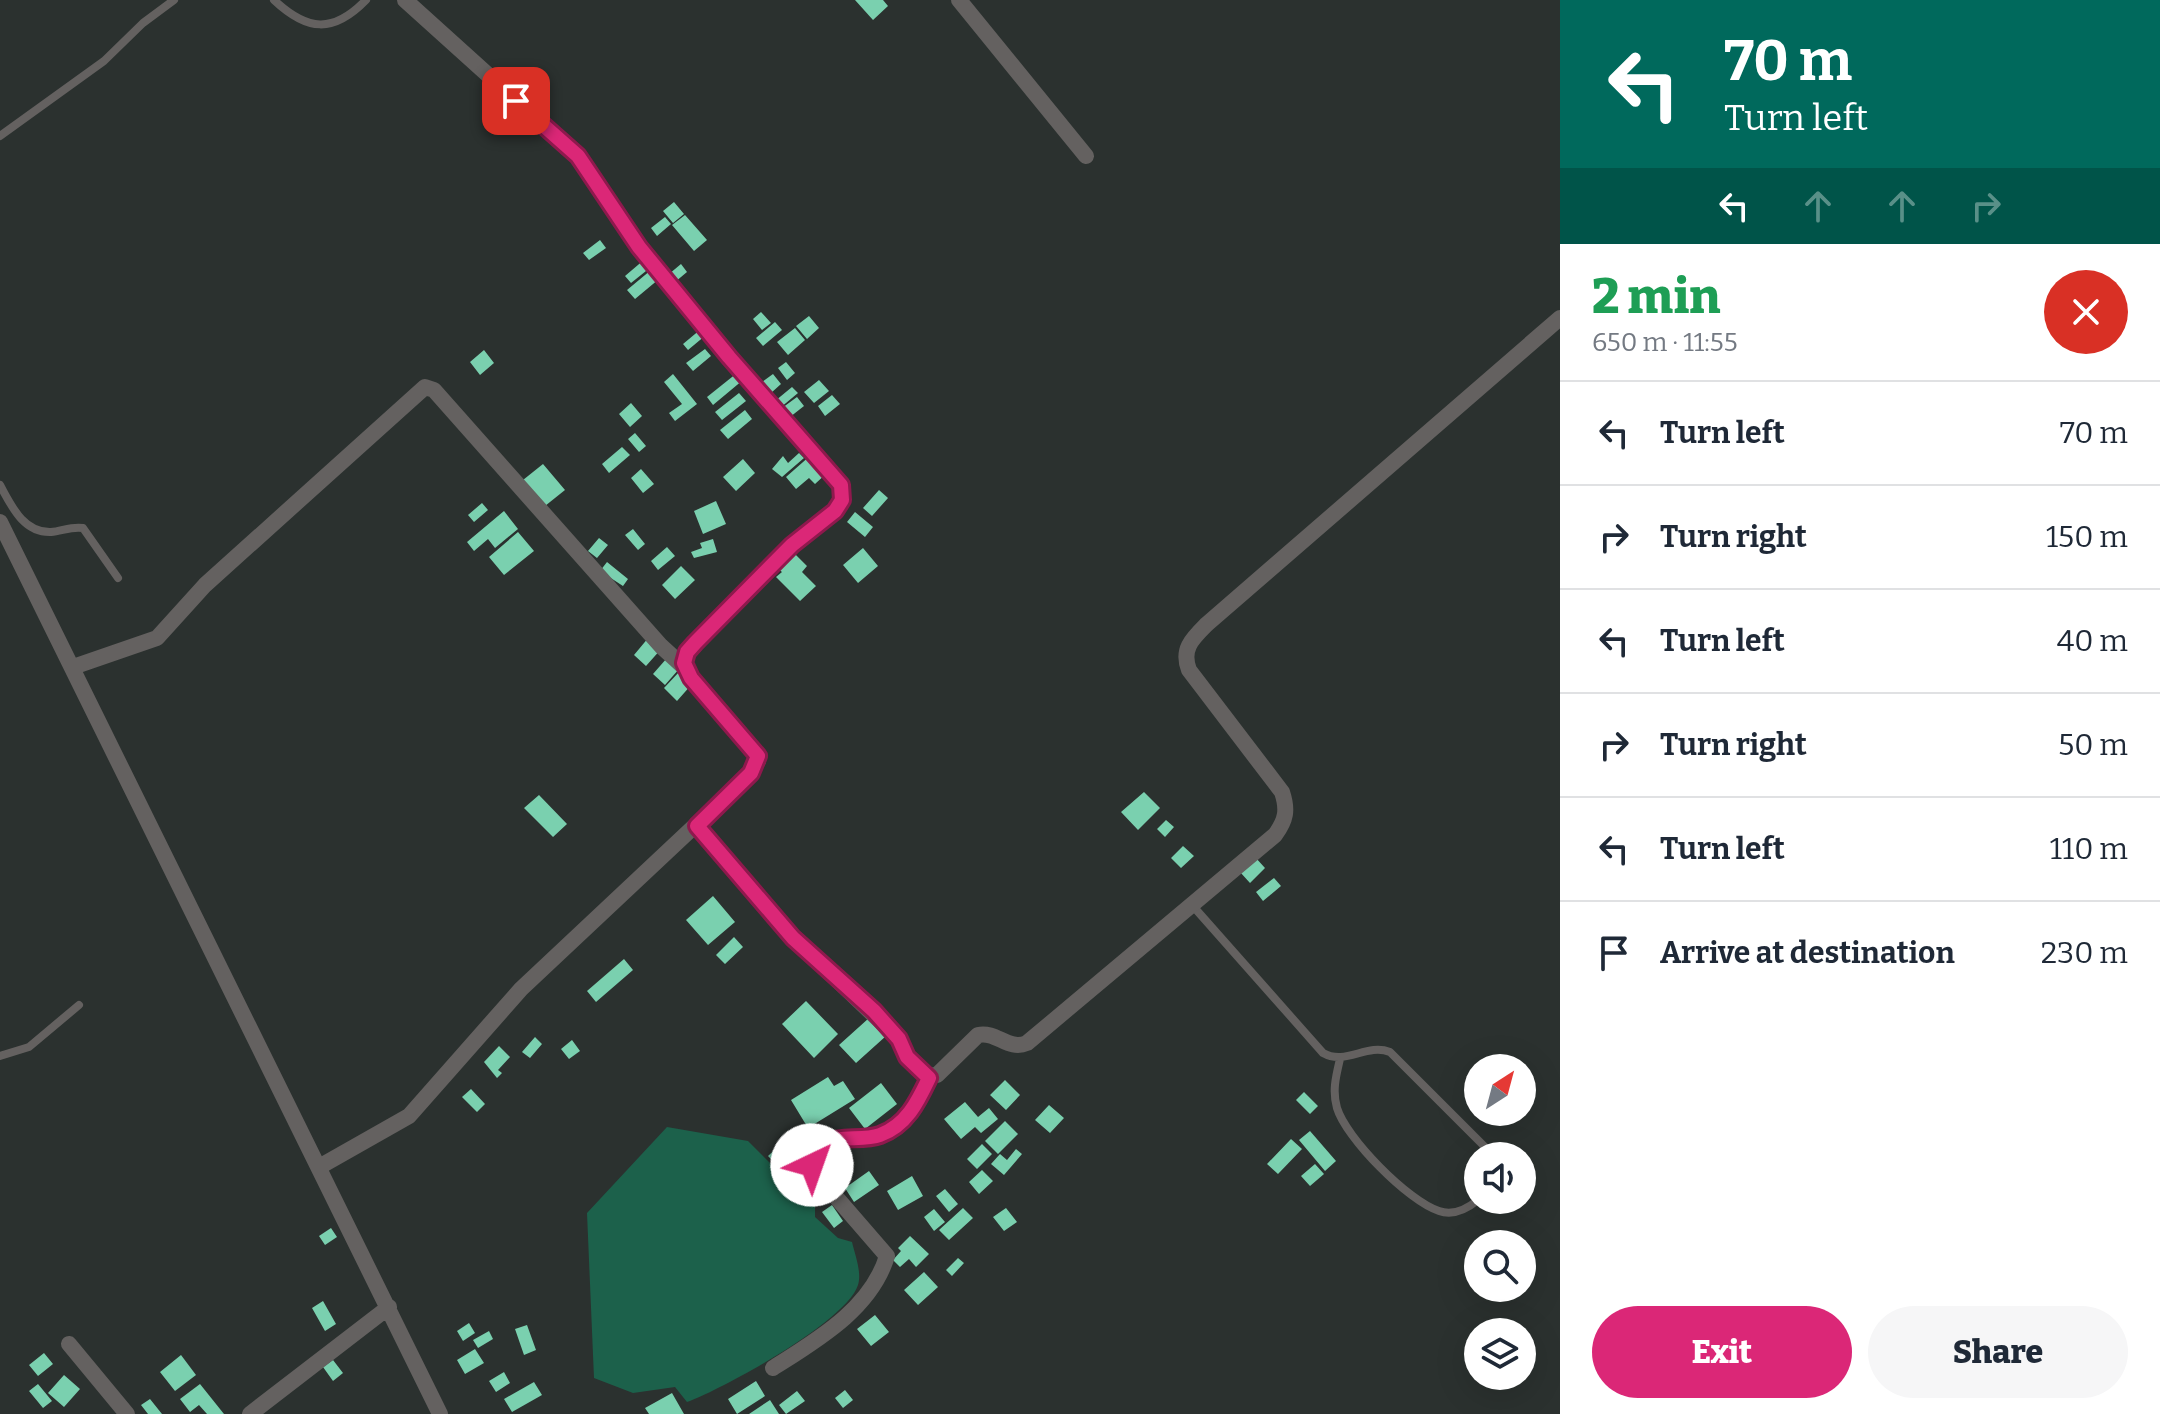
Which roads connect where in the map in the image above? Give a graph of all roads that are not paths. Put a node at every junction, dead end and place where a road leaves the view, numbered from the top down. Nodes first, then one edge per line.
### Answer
1 (174, 0) edge
2 (274, 0) edge
3 (366, 0) edge
4 (405, 0) edge
5 (959, 0) edge
6 (0, 136) edge
7 (1086, 156) dead end
8 (1560, 318) edge
9 (0, 485) edge
10 (0, 522) edge
11 (118, 578) dead end
12 (73, 667) junction
13 (685, 668) junction
14 (697, 826) junction
15 (1192, 904) junction
16 (79, 1005) dead end
17 (0, 1056) edge
18 (1340, 1059) junction
19 (929, 1078) junction
20 (1480, 1142) edge
21 (319, 1167) junction
22 (1464, 1209) edge
23 (389, 1307) junction
24 (69, 1344) dead end
25 (773, 1368) dead end
26 (127, 1414) edge
27 (250, 1414) edge
28 (440, 1414) edge

1 - 6 lane
2 - 3 lane
4 - 13 street
5 - 7 street
8 - 15 street
9 - 11 lane
10 - 12 street
12 - 13 street
12 - 21 street
13 - 14 street
14 - 19 street
14 - 21 street
15 - 18 lane
15 - 19 street
16 - 17 lane
18 - 20 lane
18 - 22 lane
19 - 25 street
21 - 23 street
23 - 27 street
23 - 28 street
24 - 26 street

